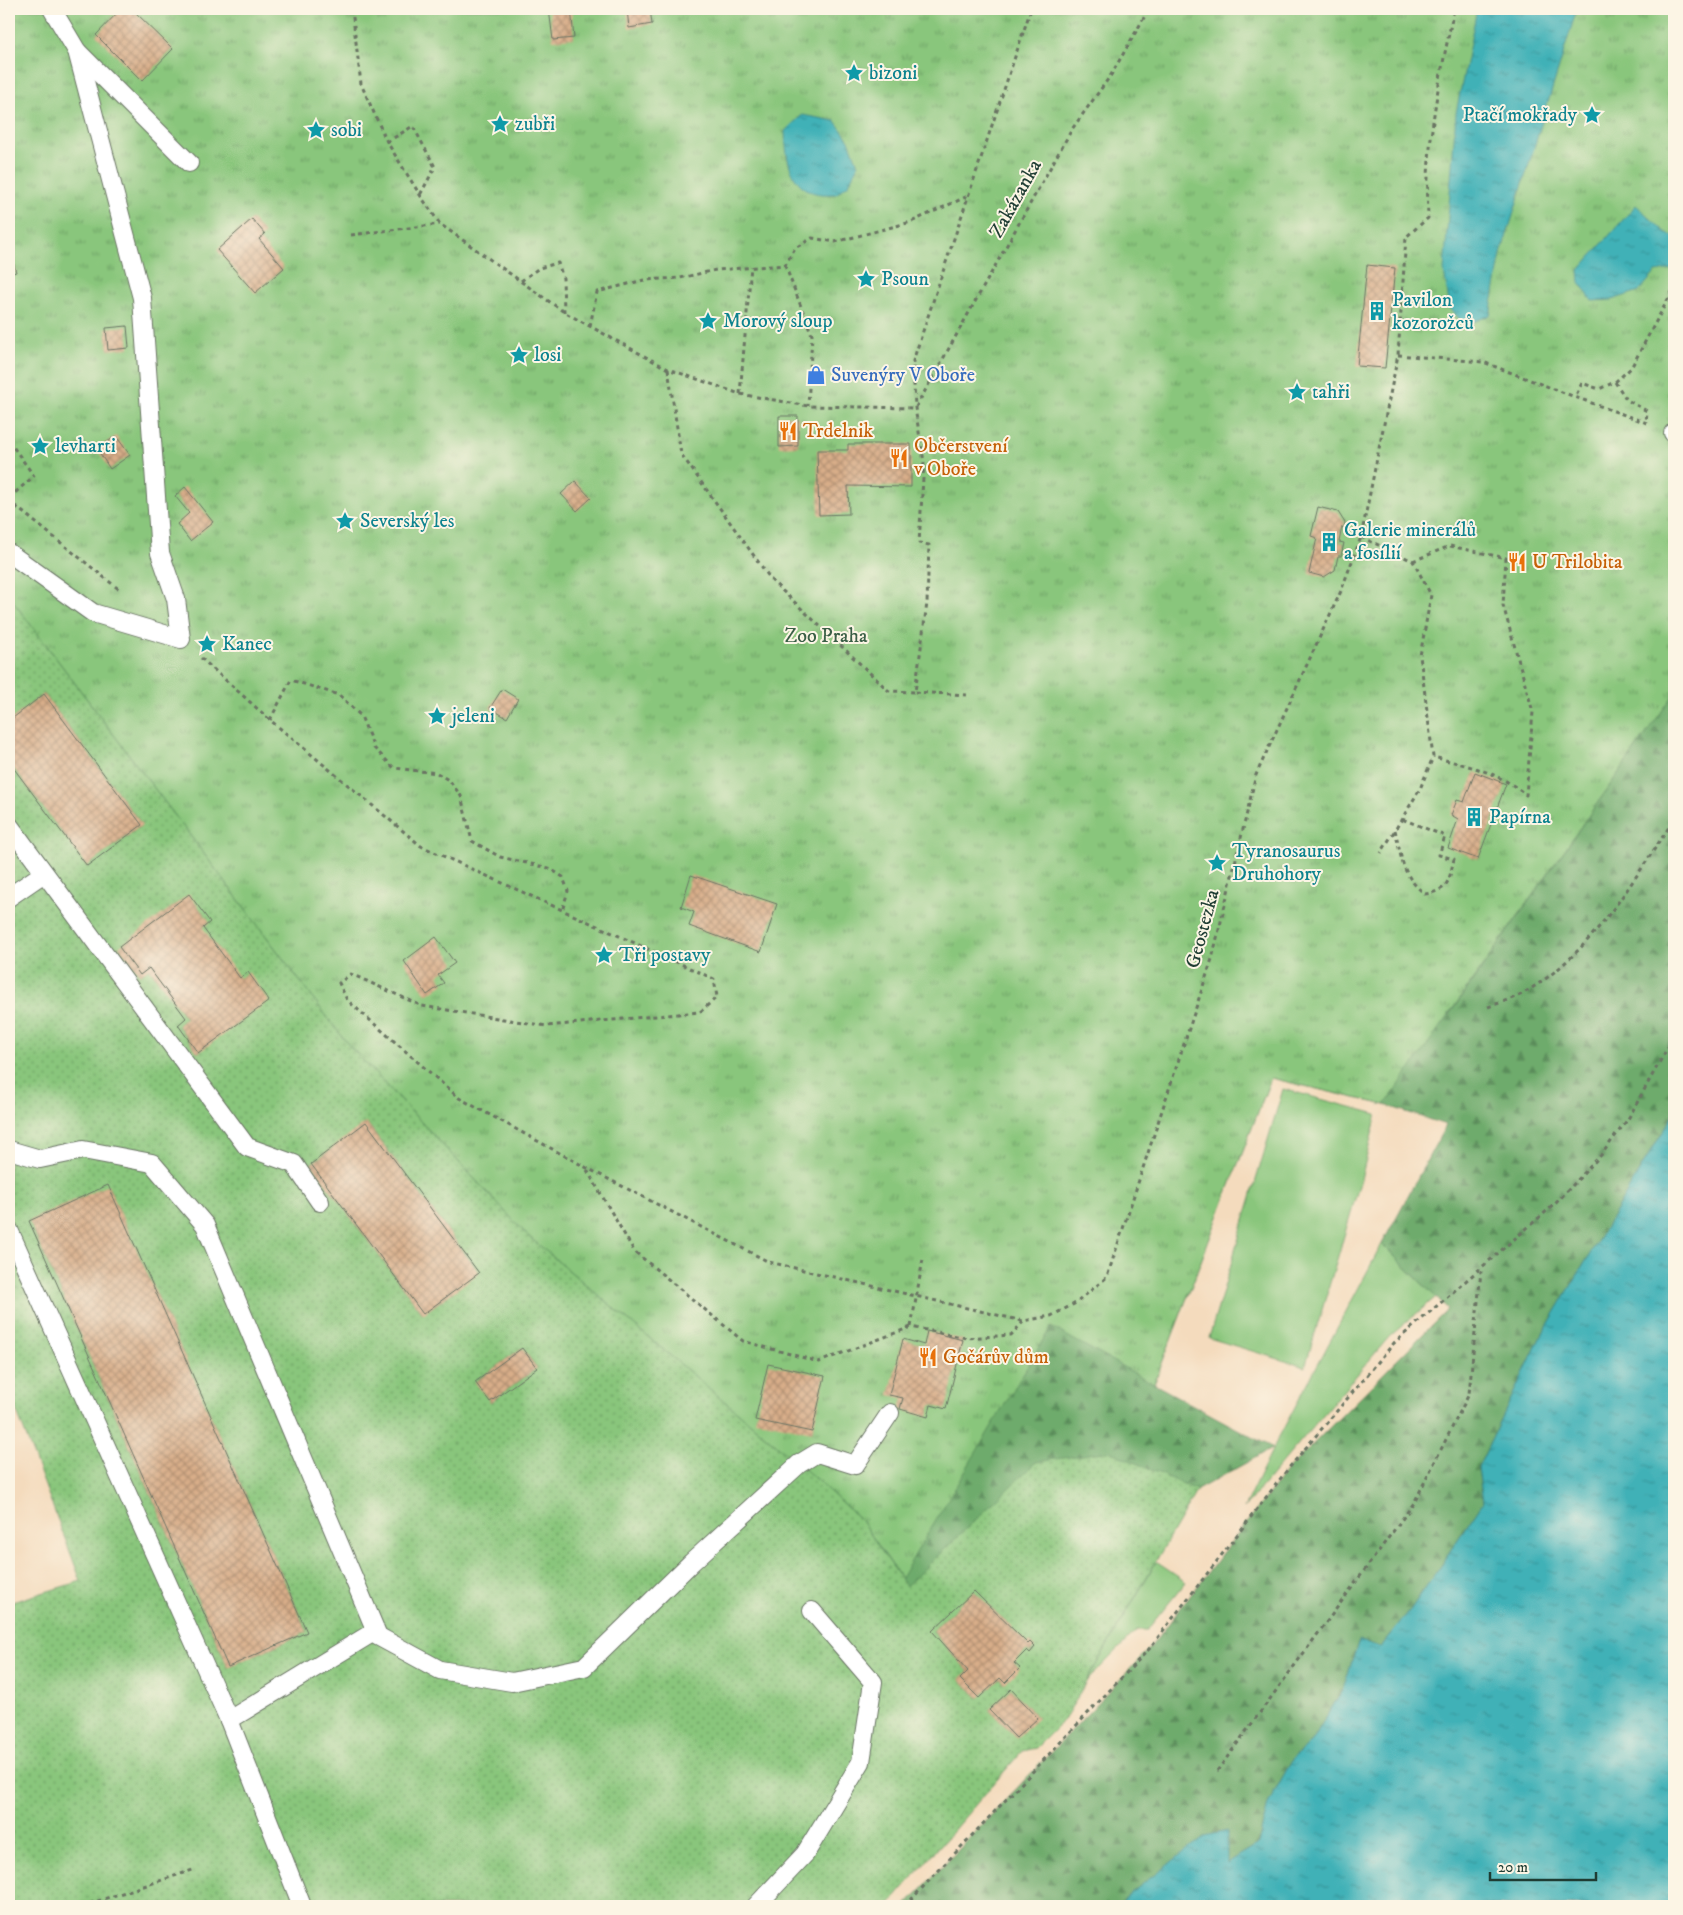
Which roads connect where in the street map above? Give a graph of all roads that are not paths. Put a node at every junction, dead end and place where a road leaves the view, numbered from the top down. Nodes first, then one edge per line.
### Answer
1 (52, 9) edge
2 (77, 51) junction
3 (189, 163) dead end
4 (9, 553) edge
5 (9, 825) edge
6 (44, 873) junction
7 (9, 897) edge
8 (9, 1150) edge
9 (320, 1202) dead end
10 (9, 1230) edge
11 (890, 1413) dead end
12 (812, 1611) dead end
13 (378, 1636) junction
14 (229, 1720) junction
15 (302, 1906) edge
16 (756, 1906) edge

1 - 2 lane
2 - 3 lane
2 - 4 lane
5 - 6 lane
6 - 7 lane
6 - 9 lane
8 - 13 lane
10 - 14 lane
11 - 13 lane
12 - 16 lane
13 - 14 lane
14 - 15 lane

